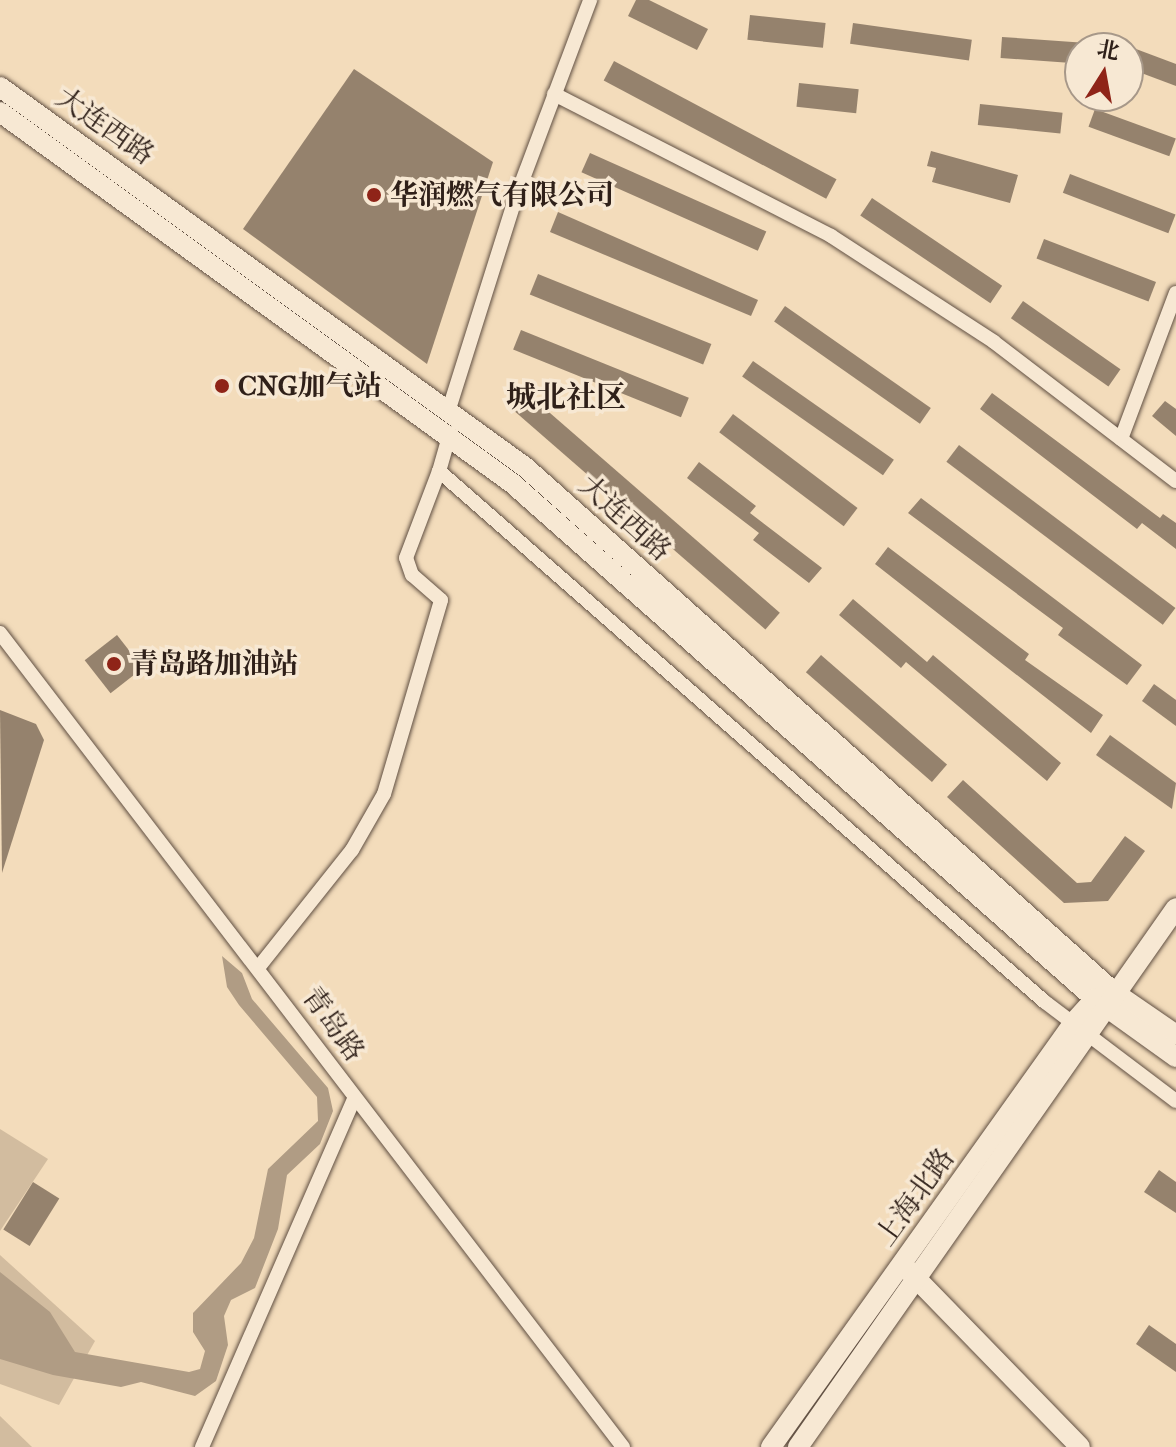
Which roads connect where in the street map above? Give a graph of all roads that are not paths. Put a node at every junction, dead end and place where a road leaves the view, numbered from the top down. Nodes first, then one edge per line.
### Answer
1 (590, 0) edge
2 (0, 87) edge
3 (554, 94) junction
4 (0, 112) edge
5 (1176, 293) edge
6 (449, 409) junction
7 (450, 433) junction
8 (1121, 439) junction
9 (439, 471) junction
10 (1176, 481) edge
11 (1, 635) edge
12 (1176, 908) edge
13 (258, 968) junction
14 (1106, 1001) junction
15 (1074, 1022) junction
16 (1176, 1035) edge
17 (1090, 1036) junction
18 (1176, 1057) edge
19 (354, 1099) junction
20 (1176, 1101) edge
21 (901, 1262) junction
22 (917, 1280) junction
23 (202, 1447) edge
24 (623, 1447) edge
25 (771, 1447) edge
26 (798, 1447) edge
27 (1080, 1447) edge

1 - 3 street
2 - 6 main road, 大连西路
3 - 6 street
3 - 8 street
4 - 7 main road, 大连西路
5 - 8 street
6 - 14 main road, 大连西路
7 - 9 street
7 - 14 main road, 大连西路
8 - 10 street
9 - 13 street
9 - 15 street
11 - 13 street, 青岛路
12 - 14 main road, 上海北路
13 - 19 street, 青岛路
14 - 15 main road, 上海北路
14 - 16 main road, 大连西路
14 - 17 main road, 上海北路
14 - 18 main road, 大连西路
15 - 17 street
15 - 21 main road, 上海北路
17 - 20 street
17 - 22 main road, 上海北路
19 - 23 street
19 - 24 street, 青岛路
21 - 22 main road
21 - 25 main road, 上海北路
22 - 26 main road, 上海北路
22 - 27 main road

